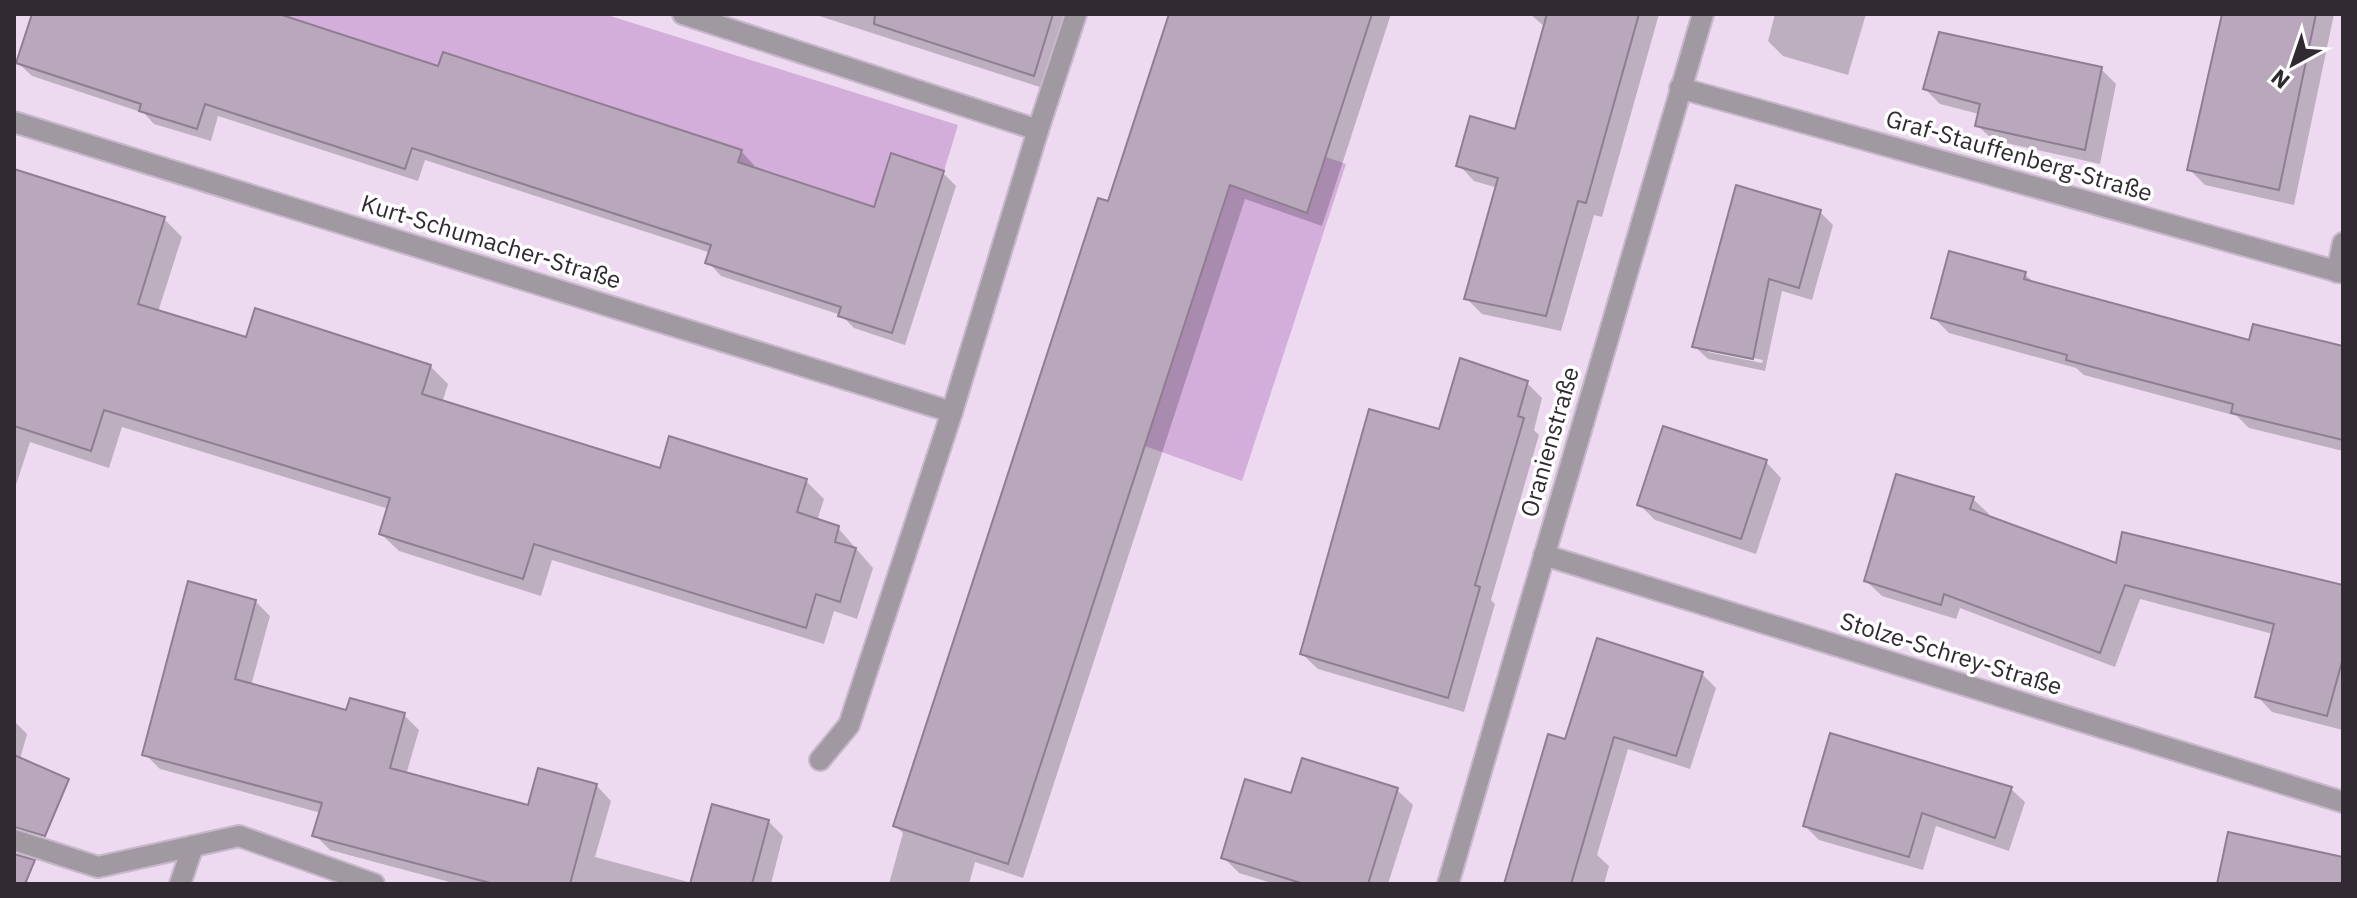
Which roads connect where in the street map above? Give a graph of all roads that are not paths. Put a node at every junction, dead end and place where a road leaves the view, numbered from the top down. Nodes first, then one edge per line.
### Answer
1 (683, 14) edge
2 (1076, 14) edge
3 (1703, 14) edge
4 (1680, 88) junction
5 (14, 122) edge
6 (1038, 130) junction
7 (2343, 243) edge
8 (2340, 273) edge
9 (952, 412) junction
10 (1544, 555) junction
11 (820, 760) dead end
12 (2343, 802) edge
13 (14, 840) edge
14 (193, 846) junction
15 (180, 884) edge
16 (374, 884) edge
17 (1448, 884) edge

1 - 6 street
2 - 6 street
3 - 4 street, Oranienstraße
4 - 8 street, Graf-Stauffenberg-Straße
4 - 10 street, Oranienstraße
5 - 9 street, Kurt-Schumacher-Straße
6 - 9 street
7 - 8 street
9 - 11 street
10 - 12 street, Stolze-Schrey-Straße
10 - 17 street, Oranienstraße
13 - 14 street
14 - 15 street
14 - 16 street

